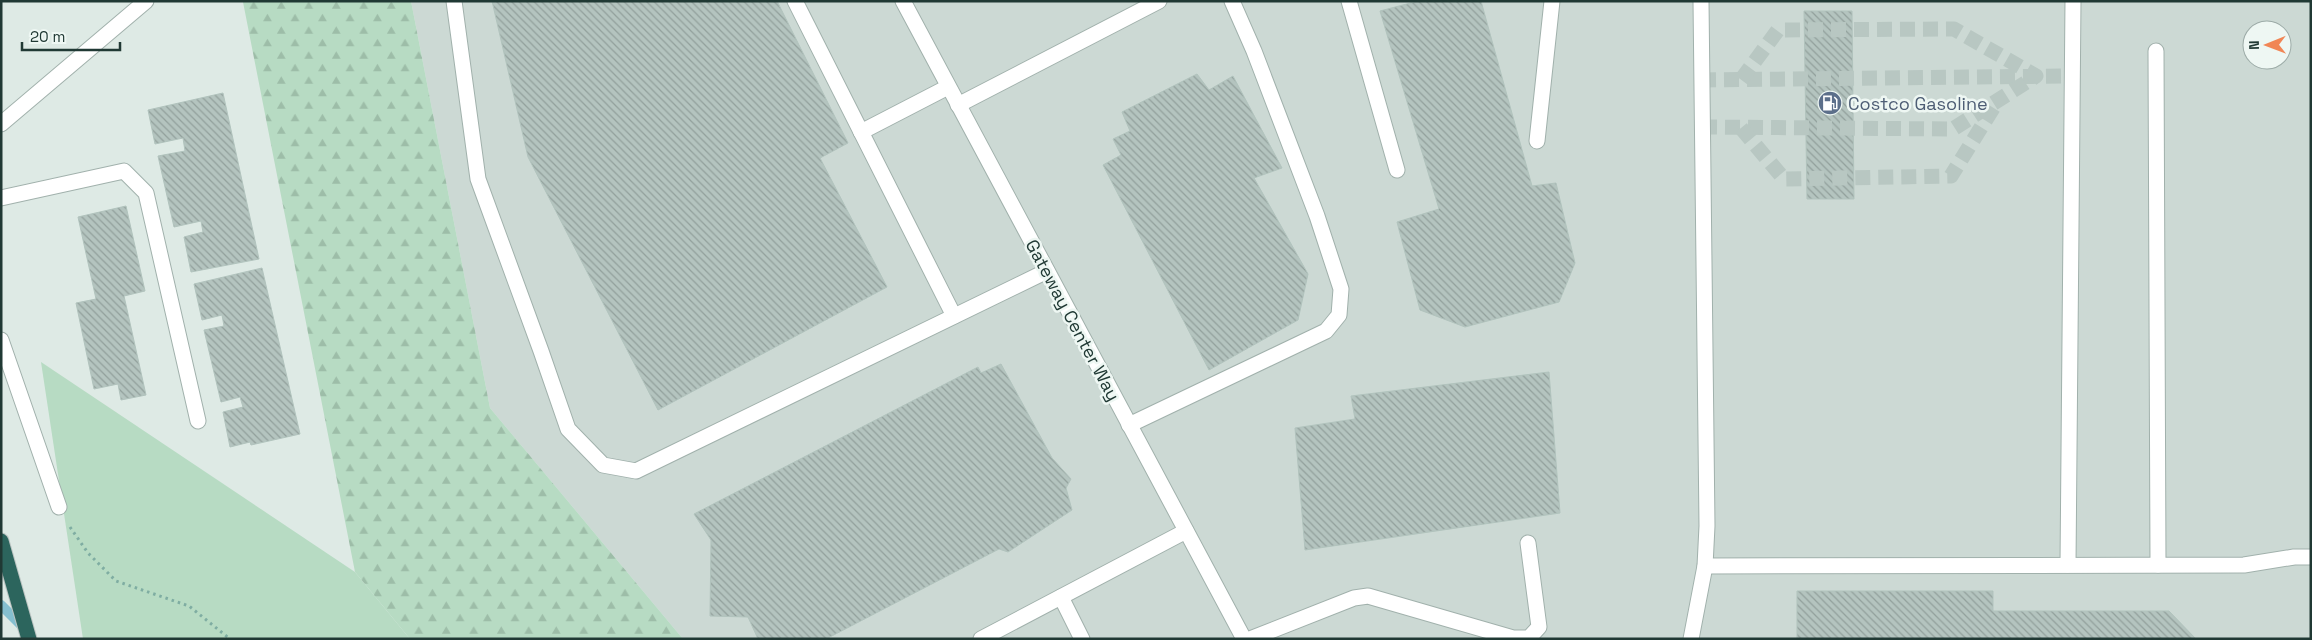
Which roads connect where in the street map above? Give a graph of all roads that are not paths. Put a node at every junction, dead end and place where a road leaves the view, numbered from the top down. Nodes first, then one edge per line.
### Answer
1 (146, 1) edge
2 (454, 1) edge
3 (795, 1) edge
4 (903, 1) edge
5 (1158, 1) edge
6 (1232, 1) edge
7 (1349, 1) edge
8 (1552, 1) edge
9 (1702, 1) edge
10 (2073, 1) edge
11 (2156, 52) dead end
12 (948, 87) junction
13 (958, 104) junction
14 (1, 124) edge
15 (861, 132) junction
16 (1537, 141) dead end
17 (1397, 170) dead end
18 (1, 198) edge
19 (1046, 271) junction
20 (954, 316) junction
21 (1, 340) edge
22 (198, 421) dead end
23 (1129, 425) junction
24 (59, 506) road end
25 (1186, 531) junction
26 (1, 541) edge
27 (1528, 544) dead end
28 (2311, 557) edge
29 (2068, 565) junction
30 (2158, 565) junction
31 (1704, 566) junction
32 (1062, 597) junction
33 (29, 639) edge
34 (981, 639) edge
35 (1082, 639) edge
36 (1244, 639) edge
37 (1250, 639) edge
38 (1691, 639) edge

1 - 14 street
2 - 20 street
3 - 15 street
4 - 12 street, Gateway Center Way
5 - 13 street
6 - 23 street
7 - 17 street
8 - 16 street
9 - 31 street
10 - 29 street
11 - 30 street
12 - 13 street, Gateway Center Way
12 - 15 street
13 - 19 street, Gateway Center Way
15 - 20 street
18 - 22 street
19 - 20 street
19 - 23 street, Gateway Center Way
21 - 24 street
23 - 25 street, Gateway Center Way
25 - 32 street
25 - 36 street, Gateway Center Way
26 - 33 highway
27 - 37 street
28 - 30 street
29 - 30 street
29 - 31 street
31 - 38 street
32 - 34 street
32 - 35 street

